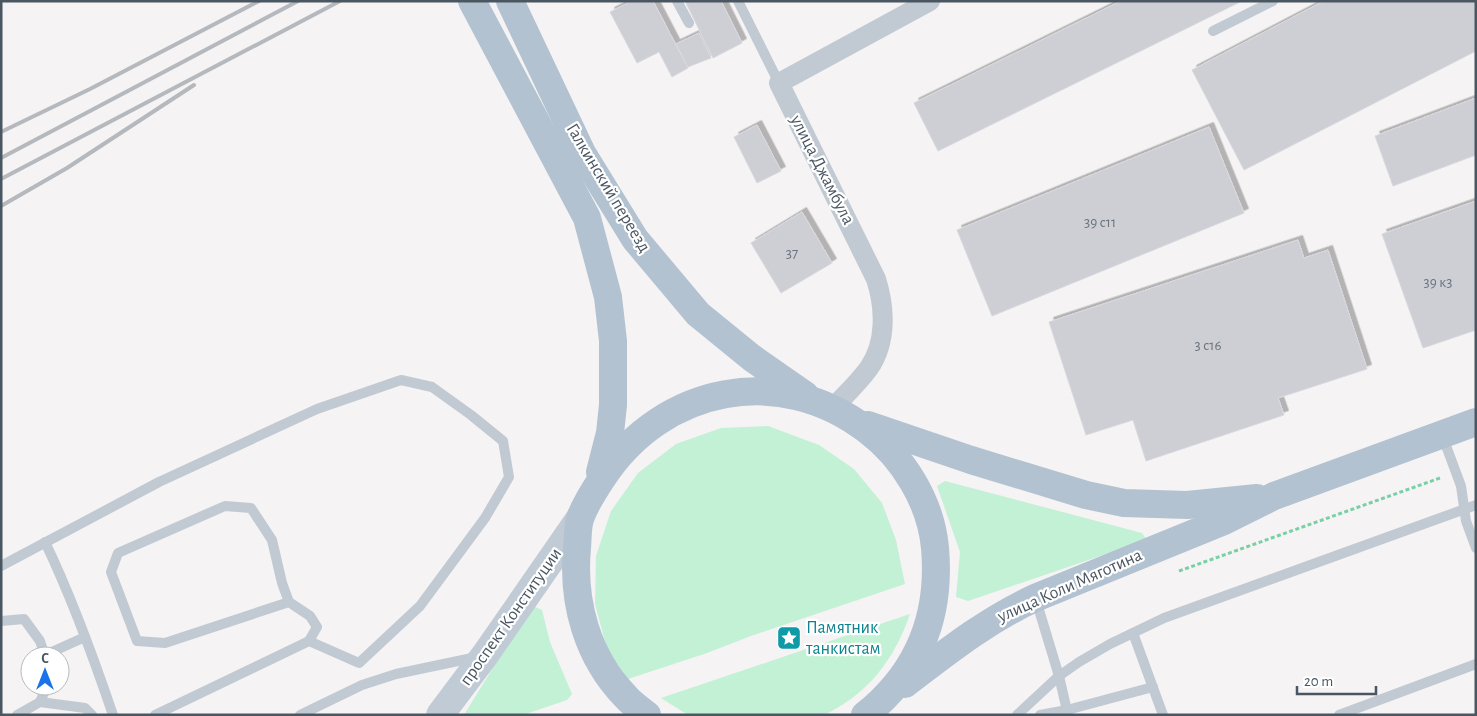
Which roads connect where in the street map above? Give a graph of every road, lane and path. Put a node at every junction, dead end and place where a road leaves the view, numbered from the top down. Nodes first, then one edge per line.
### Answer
1 (472, 1) edge
2 (510, 1) edge
3 (678, 1) edge
4 (738, 1) edge
5 (930, 1) edge
6 (1273, 1) edge
7 (689, 23) dead end
8 (1213, 31) dead end
9 (779, 83) junction
10 (834, 410) junction
11 (1476, 422) edge
12 (1442, 435) junction
13 (1456, 472) junction
14 (596, 488) junction
15 (1274, 496) junction
16 (1476, 505) edge
17 (1464, 509) junction
18 (580, 518) junction
19 (45, 542) junction
20 (1476, 548) edge
21 (1, 566) edge
22 (1174, 573) dead end
23 (1035, 598) junction
24 (289, 602) junction
25 (1, 621) edge
26 (1133, 633) junction
27 (85, 637) junction
28 (309, 640) junction
29 (42, 646) edge
30 (66, 646) edge
31 (486, 655) junction
32 (1476, 664) edge
33 (1059, 676) junction
34 (1152, 686) junction
35 (43, 696) edge
36 (40, 702) junction
37 (874, 708) edge
38 (1067, 712) edge
39 (17, 715) edge
40 (92, 715) edge
41 (113, 715) edge
42 (155, 715) edge
43 (300, 715) edge
44 (440, 715) edge
45 (647, 715) edge
46 (1017, 715) edge
47 (1040, 715) edge
48 (1163, 715) edge
49 (1339, 715) edge

1 - 14 main road
2 - 10 main road, Галкинский переезд
3 - 7 lane
4 - 9 lane
5 - 9 street
6 - 8 lane
9 - 10 street, улица Джамбула
10 - 14 main road
10 - 15 main road, улица Коли Мяготина
10 - 37 main road
11 - 12 main road, улица Коли Мяготина
12 - 13 lane
12 - 15 main road, улица Коли Мяготина
13 - 17 lane
13 - 22 path
14 - 18 main road
15 - 23 main road, улица Коли Мяготина
16 - 17 lane
17 - 20 lane
17 - 26 lane
18 - 31 main road, проспект Конституции
18 - 45 main road
19 - 21 lane
19 - 27 lane
19 - 28 lane
23 - 33 lane
23 - 37 main road, улица Коли Мяготина
24 - 24 lane
24 - 28 lane
25 - 29 lane
26 - 33 lane
26 - 34 lane
27 - 30 lane
27 - 41 lane
28 - 42 lane
31 - 43 lane
31 - 44 main road, проспект Конституции
32 - 49 lane
33 - 38 lane
33 - 46 lane
34 - 38 lane
34 - 48 lane
35 - 36 lane
36 - 39 lane
36 - 40 lane
38 - 47 lane

